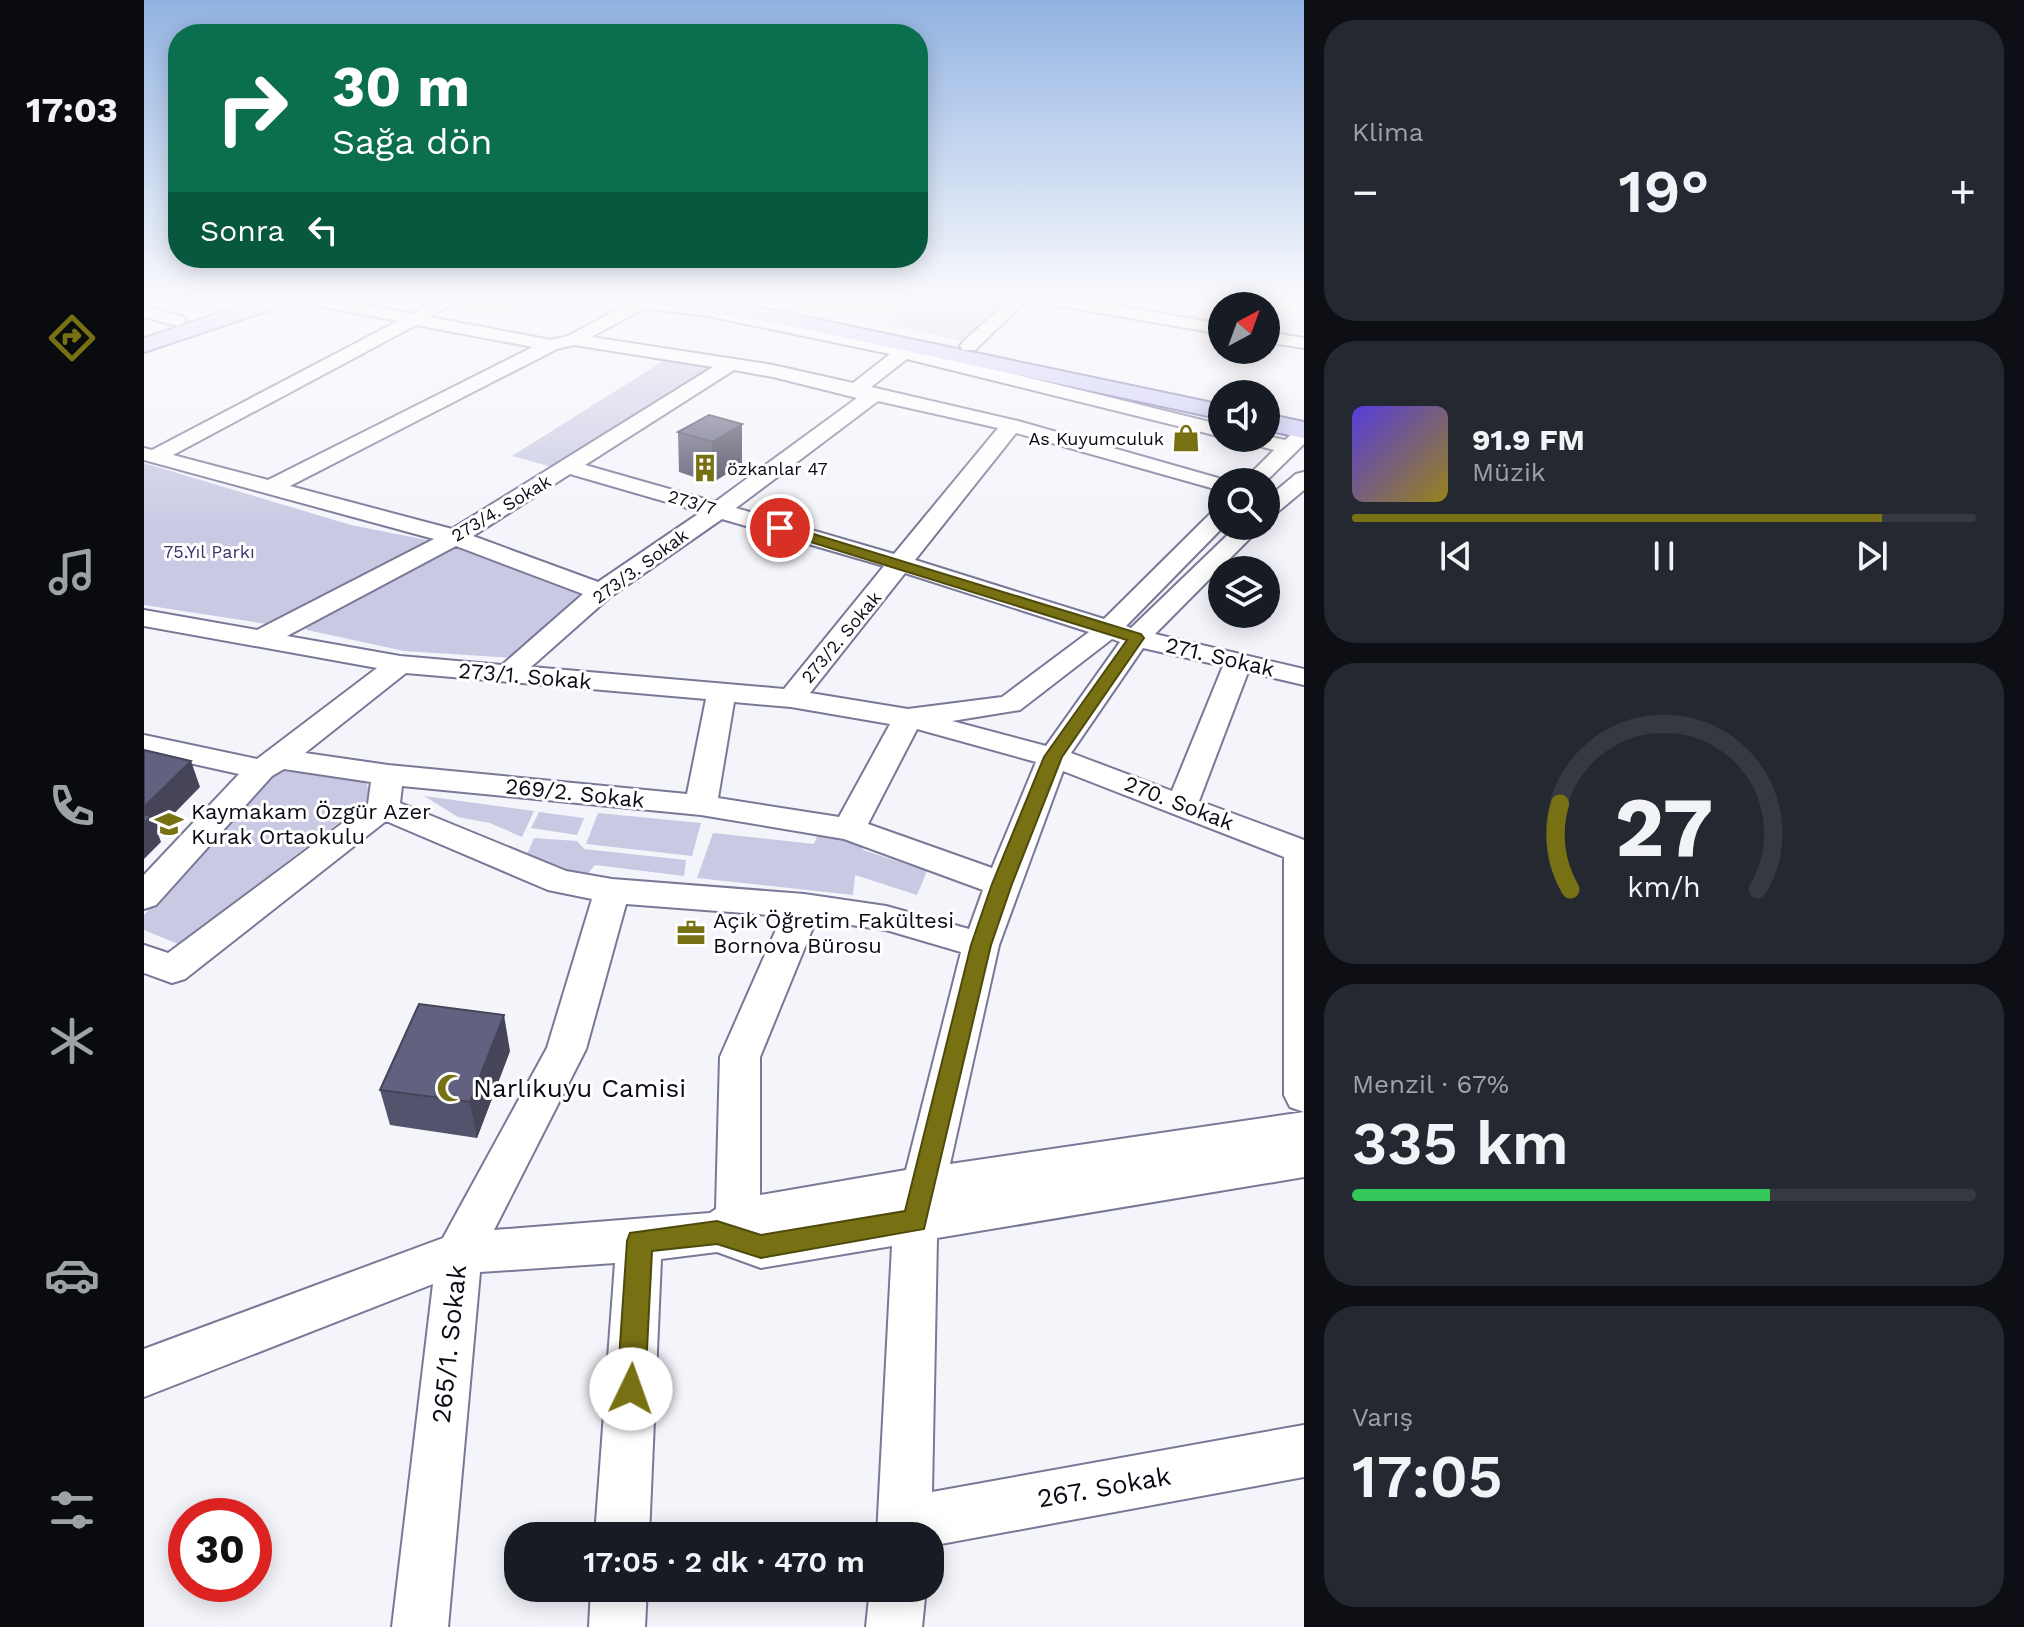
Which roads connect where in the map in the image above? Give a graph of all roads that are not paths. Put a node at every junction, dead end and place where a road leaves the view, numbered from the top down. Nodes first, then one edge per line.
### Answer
1 (305, 375) edge
2 (492, 375) edge
3 (714, 375) edge
4 (790, 375) edge
5 (875, 375) edge
6 (1024, 375) edge
7 (1025, 375) edge
8 (1100, 375) edge
9 (1034, 377) junction
10 (856, 390) junction
11 (1208, 395) edge
12 (1280, 405) edge
13 (1304, 408) edge
14 (1208, 409) edge
15 (982, 418) junction
16 (1011, 425) junction
17 (1208, 427) edge
18 (1298, 436) edge
19 (149, 456) edge
20 (570, 467) junction
21 (1267, 468) edge
22 (1304, 479) edge
23 (1208, 480) edge
24 (268, 489) junction
25 (1280, 495) edge
26 (1280, 503) edge
27 (1304, 506) edge
28 (719, 510) junction
29 (1208, 532) edge
30 (455, 537) junction
31 (1233, 540) edge
32 (902, 564) junction
33 (601, 592) junction
34 (148, 621) edge
35 (1122, 633) junction
36 (263, 638) junction
37 (1238, 662) junction
38 (400, 664) junction
39 (506, 675) junction
40 (1304, 677) edge
41 (721, 693) junction
42 (791, 698) junction
43 (908, 718) junction
44 (144, 744) edge
45 (1053, 757) junction
46 (270, 764) junction
47 (385, 791) junction
48 (1182, 804) junction
49 (701, 805) junction
50 (849, 829) junction
51 (1303, 851) edge
52 (1002, 884) junction
53 (612, 891) junction
54 (144, 897) edge
55 (804, 906) junction
56 (981, 945) junction
57 (144, 958) edge
58 (1304, 1095) edge
59 (1304, 1129) edge
60 (1304, 1159) edge
61 (919, 1204) junction
62 (728, 1226) junction
63 (639, 1241) junction
64 (459, 1253) junction
65 (144, 1373) edge
66 (1304, 1451) edge
67 (623, 1522) edge
68 (904, 1522) edge
69 (944, 1522) edge
70 (618, 1602) edge
71 (897, 1602) edge
72 (420, 1627) edge
73 (617, 1627) edge
74 (894, 1627) edge

1 - 19 street
2 - 24 street
3 - 20 street, 273/4. Sokak
4 - 10 street
5 - 10 street
6 - 9 street
7 - 9 main road
8 - 11 main road
9 - 14 main road
9 - 15 street
9 - 17 street
10 - 15 street
10 - 28 street, 273/3. Sokak
12 - 13 main road
15 - 16 street
16 - 23 street
16 - 32 street, 273/2. Sokak
18 - 21 street
19 - 24 street
20 - 28 street, 273/7
20 - 30 street, 273/4. Sokak
22 - 25 street
24 - 30 street
26 - 27 street
28 - 32 street, 273/7
28 - 33 street, 273/3. Sokak
29 - 35 street, 273/1. Sokak
30 - 33 street
30 - 36 street, 273/4. Sokak
31 - 35 street, 273/1. Sokak
32 - 35 street, 273/7
32 - 42 street, 273/2. Sokak
33 - 39 street, 273/3. Sokak
34 - 36 street, 273/1. Sokak
35 - 37 street, 271. Sokak
35 - 43 street, 273/1. Sokak
35 - 45 street, 273/1. Sokak
36 - 38 street, 273/1. Sokak
37 - 40 street, 271. Sokak
37 - 48 street
38 - 39 street, 273/1. Sokak
38 - 46 street
39 - 41 street, 273/1. Sokak
41 - 42 street, 273/1. Sokak
41 - 49 street
42 - 43 street, 273/1. Sokak
43 - 45 street, 273/1. Sokak
43 - 50 street
44 - 46 street, 269/2. Sokak
45 - 48 street, 270. Sokak
45 - 52 street
46 - 47 street, 269/2. Sokak
46 - 54 street
47 - 49 street, 269/2. Sokak
47 - 53 street
47 - 57 street
48 - 51 street, 270. Sokak
49 - 50 street, 269/2. Sokak
50 - 52 street, 269/2. Sokak
51 - 58 street
52 - 56 street
53 - 55 street
53 - 64 street, 265/1. Sokak
55 - 56 street
55 - 62 street
56 - 61 street
59 - 61 street
60 - 61 street
61 - 62 street
61 - 68 street
62 - 63 street
63 - 64 street
63 - 67 street
64 - 65 street
64 - 72 street, 265/1. Sokak
66 - 69 street, 267. Sokak
70 - 73 street
71 - 74 street

